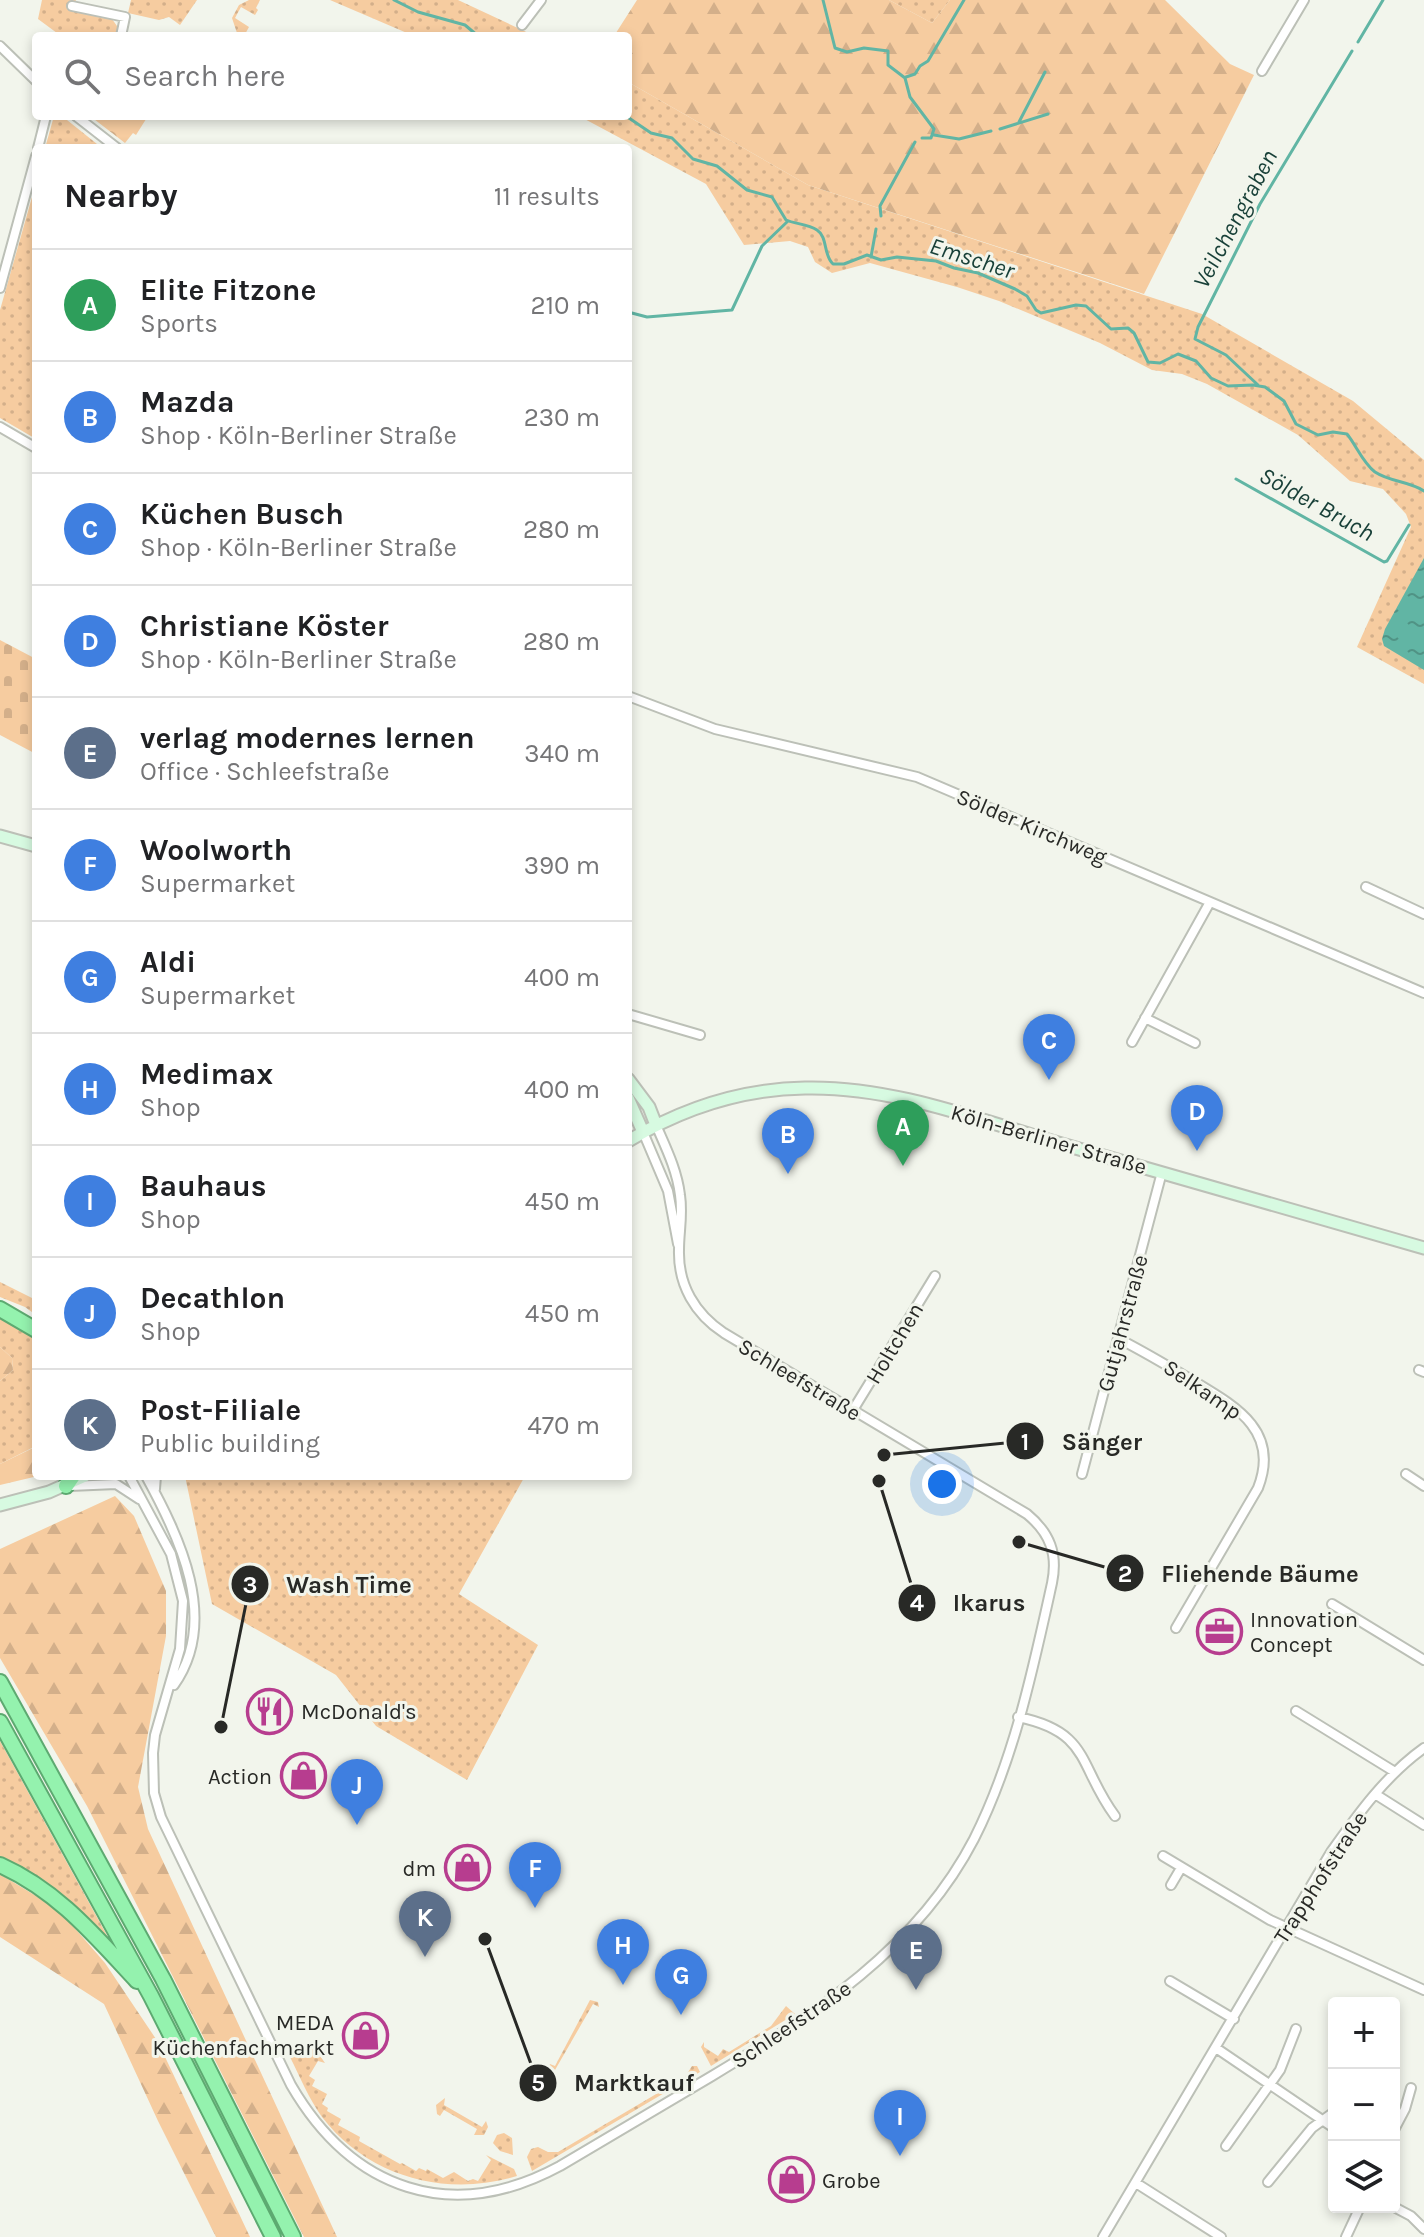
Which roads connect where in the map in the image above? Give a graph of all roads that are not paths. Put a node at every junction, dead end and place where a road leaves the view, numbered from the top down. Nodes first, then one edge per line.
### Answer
1 (541, 0) edge
2 (1304, 0) edge
3 (72, 6) dead end
4 (522, 25) dead end
5 (122, 32) edge
6 (0, 46) edge
7 (1262, 71) dead end
8 (32, 77) edge
9 (45, 120) edge
10 (83, 120) edge
11 (39, 144) edge
12 (112, 144) edge
13 (32, 171) edge
14 (0, 288) edge
15 (0, 427) edge
16 (32, 446) edge
17 (632, 698) edge
18 (0, 836) edge
19 (32, 845) edge
20 (1366, 887) dead end
21 (1210, 902) junction
22 (1424, 914) edge
23 (1424, 993) edge
24 (632, 1015) edge
25 (1145, 1018) junction
26 (700, 1035) dead end
27 (1132, 1042) dead end
28 (1195, 1043) dead end
29 (632, 1084) edge
30 (632, 1107) edge
31 (656, 1125) junction
32 (643, 1132) junction
33 (632, 1139) edge
34 (1162, 1172) junction
35 (679, 1245) junction
36 (1424, 1248) edge
37 (935, 1276) dead end
38 (0, 1301) edge
39 (0, 1309) edge
40 (32, 1316) edge
41 (32, 1328) edge
42 (1119, 1339) junction
43 (853, 1410) junction
44 (1082, 1474) dead end
45 (1406, 1474) dead end
46 (131, 1480) edge
47 (149, 1480) edge
48 (156, 1480) edge
49 (70, 1481) edge
50 (1424, 1486) edge
51 (155, 1489) junction
52 (0, 1505) edge
53 (148, 1508) junction
54 (1332, 1604) dead end
55 (1176, 1628) dead end
56 (1424, 1660) edge
57 (0, 1682) edge
58 (171, 1689) junction
59 (1296, 1711) dead end
60 (1018, 1717) junction
61 (0, 1722) edge
62 (1424, 1748) edge
63 (1395, 1772) junction
64 (1375, 1794) junction
65 (1115, 1816) dead end
66 (1424, 1825) edge
67 (1163, 1856) dead end
68 (0, 1865) edge
69 (1181, 1868) junction
70 (1171, 1885) dead end
71 (1286, 1927) junction
72 (1170, 1981) dead end
73 (1424, 1990) edge
74 (151, 1996) junction
75 (1234, 2019) junction
76 (1296, 2029) dead end
77 (1216, 2048) junction
78 (1271, 2083) junction
79 (1411, 2088) dead end
80 (1328, 2116) edge
81 (1400, 2119) edge
82 (1323, 2120) junction
83 (1328, 2124) edge
84 (1226, 2146) dead end
85 (1268, 2182) dead end
86 (1136, 2183) junction
87 (1400, 2210) edge
88 (1357, 2213) edge
89 (1423, 2226) edge
90 (273, 2237) edge
91 (293, 2237) edge
92 (1103, 2237) edge
93 (1221, 2237) edge
94 (1346, 2237) edge

1 - 4 street
2 - 7 street
3 - 5 street
6 - 8 street
9 - 11 street
10 - 12 street
13 - 14 street
15 - 16 street
17 - 21 street, Sölder Kirchweg
18 - 19 main road
20 - 22 street
21 - 23 street, Sölder Kirchweg
21 - 25 street
24 - 26 street
25 - 27 street
25 - 28 street
29 - 31 main road
30 - 32 main road
31 - 32 main road, Köln-Berliner Straße
31 - 34 main road, Köln-Berliner Straße
31 - 35 street, Schleefstraße
32 - 33 main road, Köln-Berliner Straße
32 - 35 street, Schleefstraße
34 - 36 main road, Köln-Berliner Straße
34 - 42 street, Gutjahrstraße
35 - 43 street, Schleefstraße
37 - 43 street, Holtchen
38 - 40 highway
39 - 41 highway
42 - 44 street, Gutjahrstraße
42 - 55 street, Selkamp
43 - 60 street, Schleefstraße
45 - 50 street
46 - 53 street, Schleefstraße
47 - 51 street, Schleefstraße
48 - 51 street, Schleefstraße
49 - 52 main road
49 - 53 street
51 - 58 street, Schleefstraße
53 - 58 street, Schleefstraße
54 - 56 street
57 - 91 highway
58 - 60 street, Schleefstraße
59 - 63 street
60 - 65 street
61 - 74 highway
62 - 63 street, Trapphofstraße
63 - 64 street, Trapphofstraße
64 - 66 street
64 - 71 street, Trapphofstraße
67 - 69 street
68 - 74 highway
69 - 70 street
69 - 71 street
71 - 73 street
71 - 75 street, Trapphofstraße
72 - 75 street
74 - 90 highway
75 - 77 street, Trapphofstraße
76 - 78 street
77 - 78 street
77 - 86 street, Trapphofstraße
78 - 82 street
78 - 84 street
79 - 81 street
80 - 82 street
82 - 83 street
82 - 85 street
86 - 92 street, Trapphofstraße
86 - 93 street
87 - 89 street
88 - 94 street

